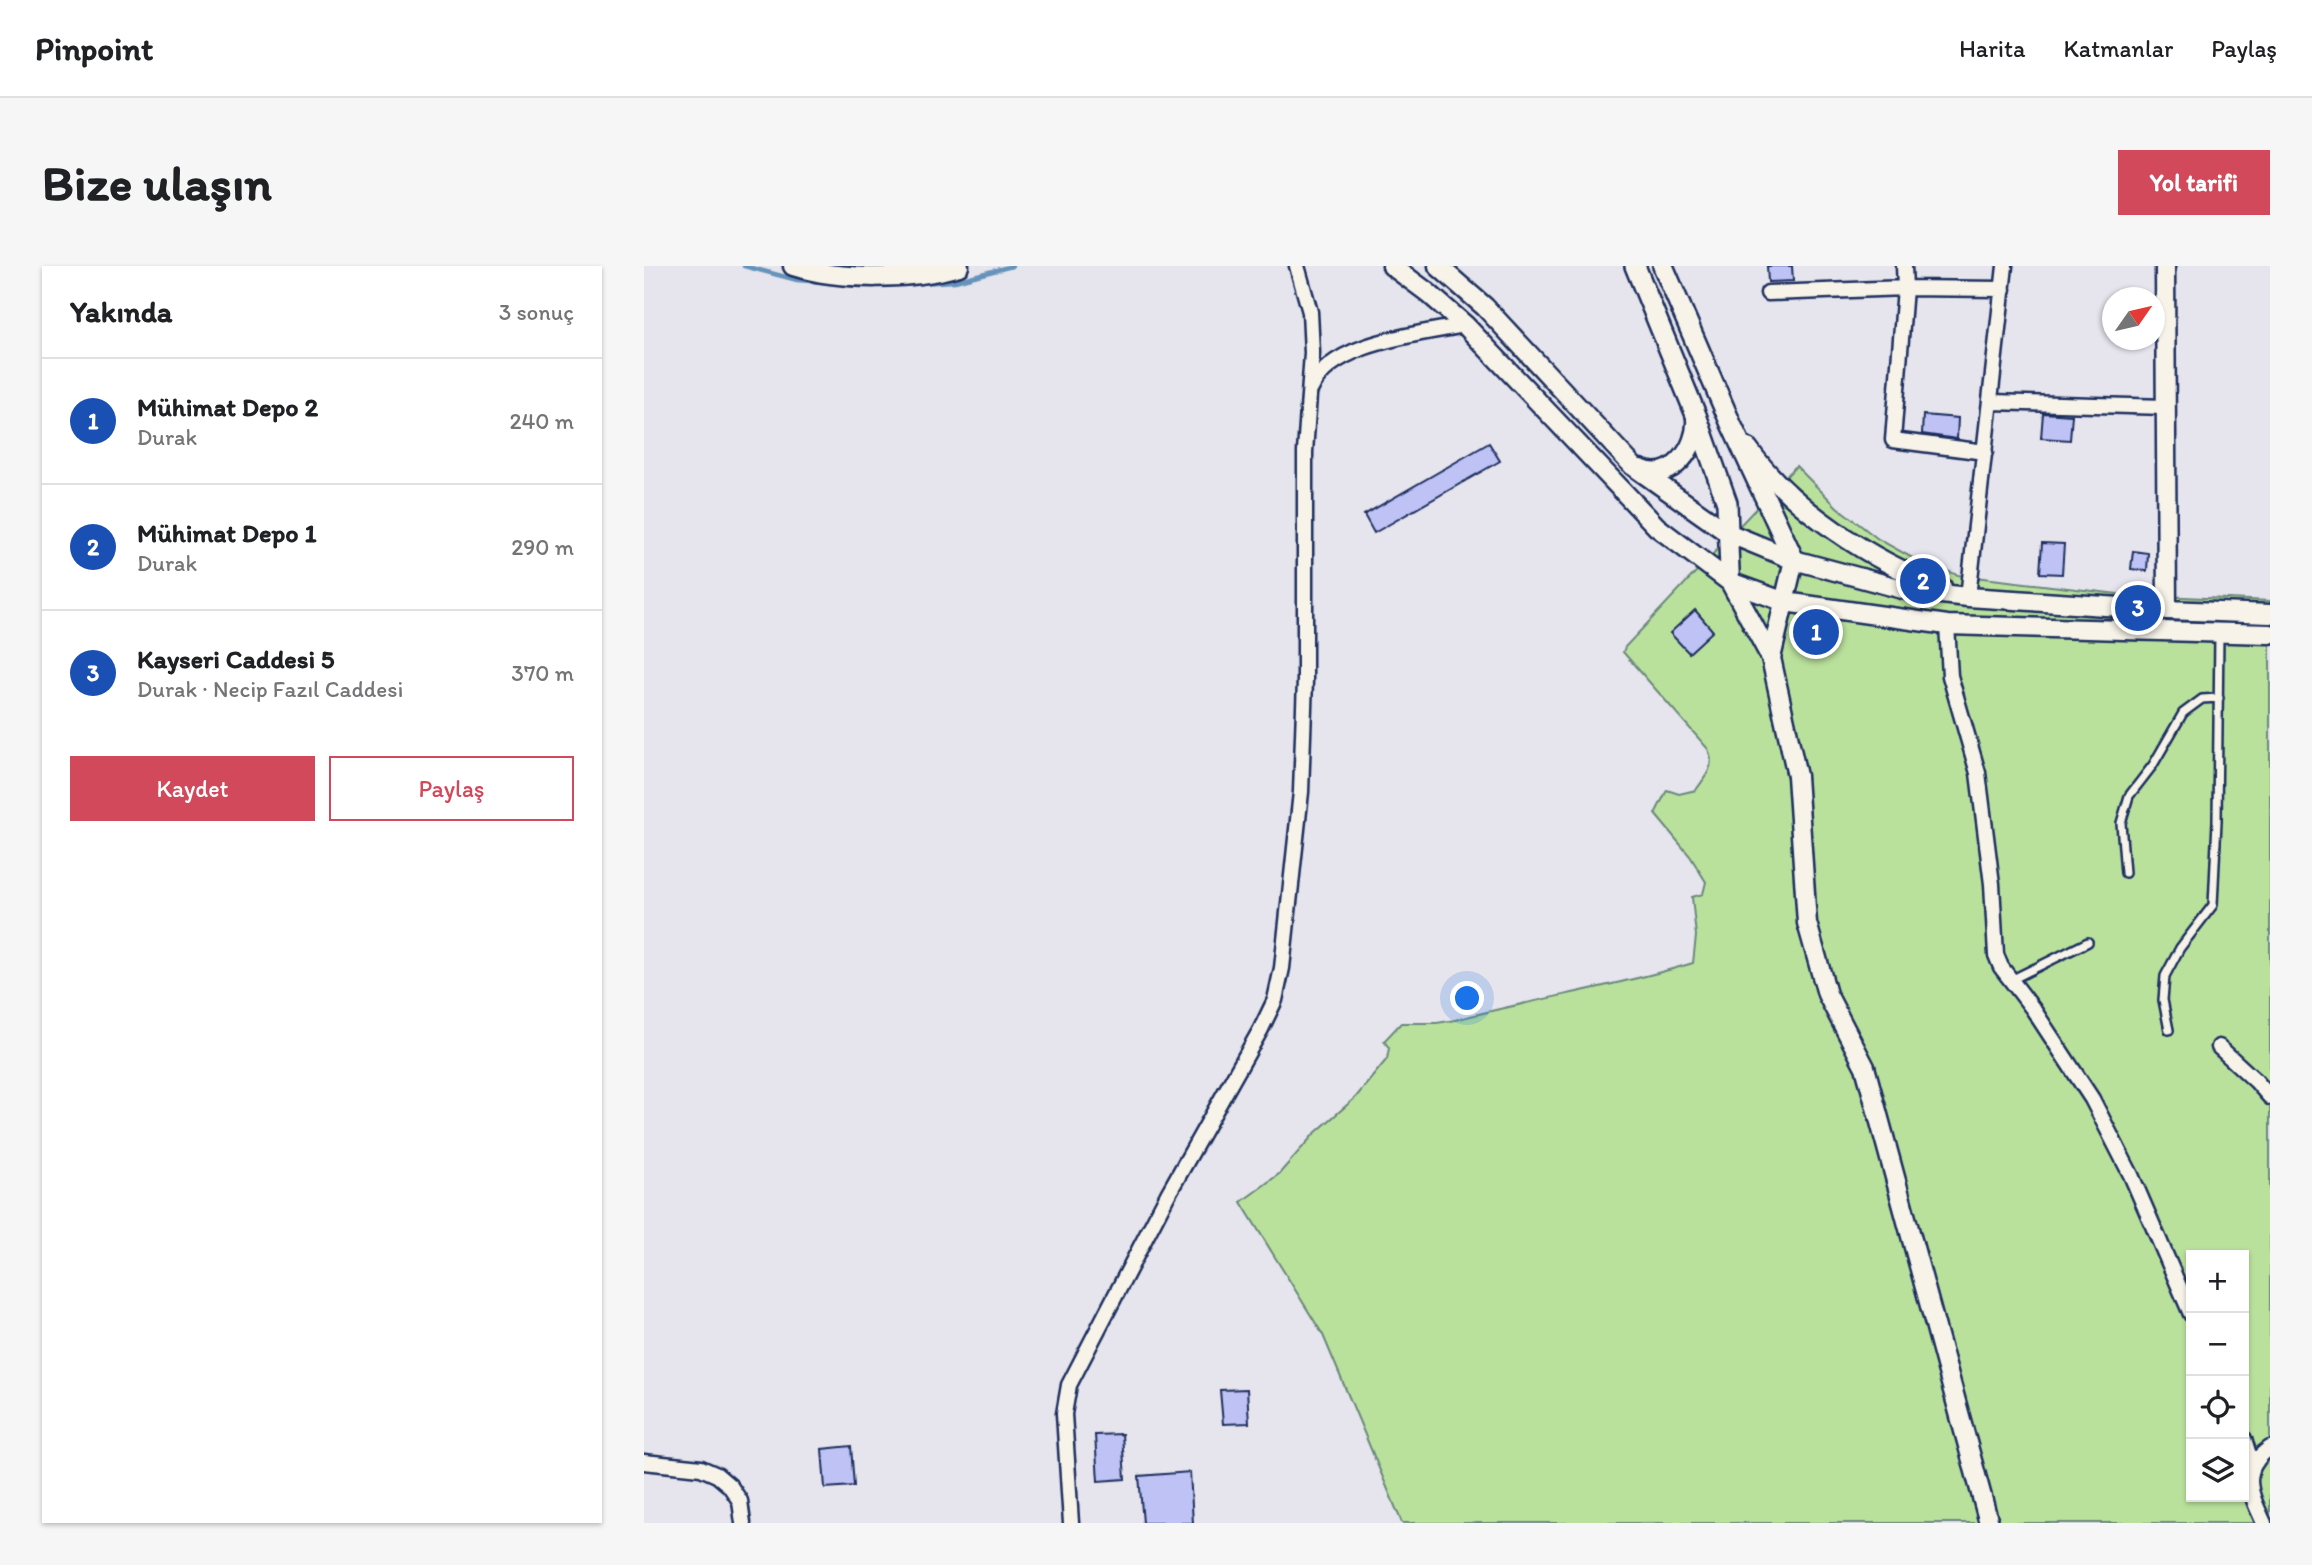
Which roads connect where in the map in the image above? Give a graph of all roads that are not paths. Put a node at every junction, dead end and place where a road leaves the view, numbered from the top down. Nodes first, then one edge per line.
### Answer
1 (793, 266) edge
2 (959, 266) edge
3 (1297, 266) edge
4 (1392, 266) edge
5 (1438, 266) edge
6 (1635, 266) edge
7 (1663, 266) edge
8 (1904, 266) edge
9 (2006, 266) edge
10 (2165, 266) edge
11 (1905, 288) junction
12 (2003, 289) junction
13 (1768, 293) dead end
14 (1465, 325) junction
15 (1308, 395) junction
16 (1992, 402) junction
17 (2166, 407) junction
18 (1696, 415) junction
19 (1731, 424) junction
20 (1984, 452) junction
21 (1633, 466) junction
22 (1728, 533) junction
23 (1794, 560) junction
24 (1730, 582) junction
25 (1968, 597) junction
26 (1785, 602) junction
27 (2167, 610) junction
28 (2270, 614) edge
29 (1947, 625) junction
30 (2219, 632) junction
31 (2270, 634) edge
32 (1772, 657) junction
33 (2219, 698) junction
34 (2125, 873) dead end
35 (2088, 942) dead end
36 (2011, 980) junction
37 (2169, 1030) dead end
38 (2219, 1047) dead end
39 (2270, 1097) edge
40 (2191, 1313) edge
41 (2270, 1448) edge
42 (2249, 1455) edge
43 (644, 1462) edge
44 (2256, 1462) junction
45 (743, 1523) edge
46 (1071, 1523) edge
47 (1989, 1523) edge
48 (2264, 1523) edge

1 - 2 street
3 - 15 street
4 - 14 street
5 - 21 street
6 - 18 main road
7 - 19 main road
8 - 11 street
9 - 12 street
10 - 17 street
11 - 12 street
11 - 13 street
11 - 20 street
12 - 16 street
14 - 15 street
14 - 24 street
15 - 46 street
16 - 17 street
16 - 20 street
17 - 27 street
18 - 21 street
18 - 22 main road
19 - 23 main road
19 - 25 street
20 - 25 street
21 - 22 street
22 - 23 street
22 - 24 street
23 - 25 street
23 - 26 street
24 - 26 street
24 - 32 street
25 - 27 street
26 - 29 street
26 - 32 street
27 - 28 street
29 - 30 street
29 - 36 street
30 - 31 street
30 - 33 lane
32 - 47 street
33 - 34 lane
33 - 37 lane
35 - 36 lane
36 - 40 street
38 - 39 street
41 - 44 street
42 - 44 street
43 - 45 street
44 - 48 street

